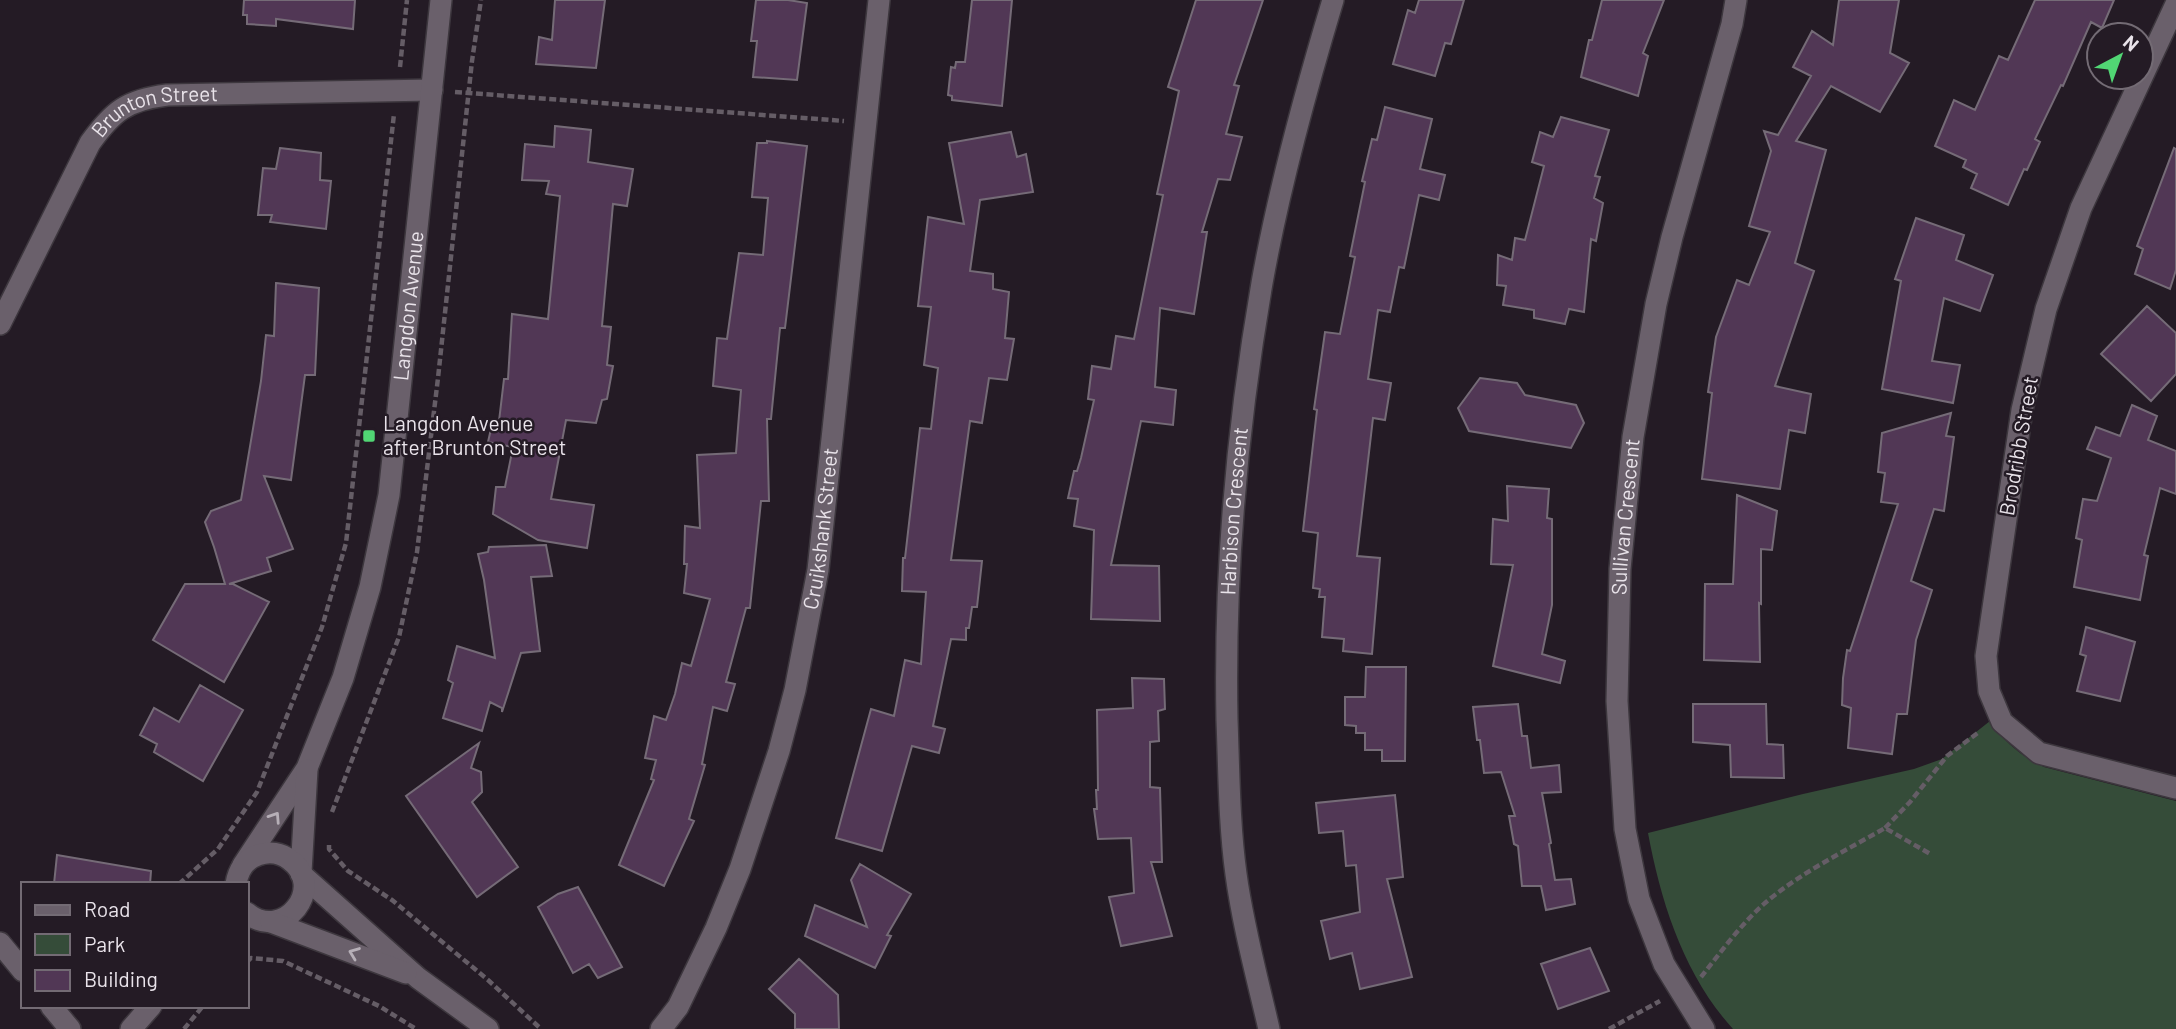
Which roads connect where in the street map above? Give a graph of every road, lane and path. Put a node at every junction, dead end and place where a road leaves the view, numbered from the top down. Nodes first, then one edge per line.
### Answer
1 (407, 0) edge
2 (441, 0) edge
3 (481, 0) edge
4 (879, 0) edge
5 (1333, 0) edge
6 (1737, 0) edge
7 (2176, 4) edge
8 (401, 62) dead end
9 (432, 90) junction
10 (468, 93) junction
11 (866, 123) junction
12 (391, 136) dead end
13 (0, 324) edge
14 (1980, 731) dead end
15 (307, 768) junction
16 (2176, 788) edge
17 (331, 816) dead end
18 (1885, 828) junction
19 (329, 836) dead end
20 (1932, 855) dead end
21 (301, 873) junction
22 (239, 874) edge
23 (181, 882) edge
24 (248, 913) edge
25 (271, 922) junction
26 (248, 934) edge
27 (0, 943) edge
28 (248, 961) edge
29 (21, 969) edge
30 (418, 978) junction
31 (1681, 989) junction
32 (53, 1008) edge
33 (149, 1008) edge
34 (201, 1008) edge
35 (70, 1029) edge
36 (131, 1029) edge
37 (184, 1029) edge
38 (416, 1029) edge
39 (488, 1029) edge
40 (541, 1029) edge
41 (661, 1029) edge
42 (1269, 1029) edge
43 (1609, 1029) edge
44 (1704, 1029) edge

1 - 8 path
2 - 9 street, Langdon Avenue
3 - 10 path
4 - 11 street, Cruikshank Street
5 - 42 street, Harbison Crescent
6 - 31 street, Sullivan Crescent
7 - 16 street, Brodribb Street
9 - 10 path
9 - 13 street, Brunton Street
9 - 15 street, Langdon Avenue
10 - 11 path
10 - 17 path
11 - 41 street, Cruikshank Street
12 - 23 path
14 - 18 path
15 - 21 street, Langdon Avenue
22 -> 15 street, Langdon Avenue
18 - 20 path
18 - 31 path
19 - 40 path
21 - 22 street, Langdon Avenue
21 - 25 street, Langdon Avenue
21 - 30 street
24 - 25 street
25 - 26 street, Langdon Avenue
30 -> 25 street
27 - 29 street
28 - 38 path
30 - 39 street
31 - 43 path
31 - 44 street, Sullivan Crescent
32 - 35 street
33 - 36 street
34 - 37 path

